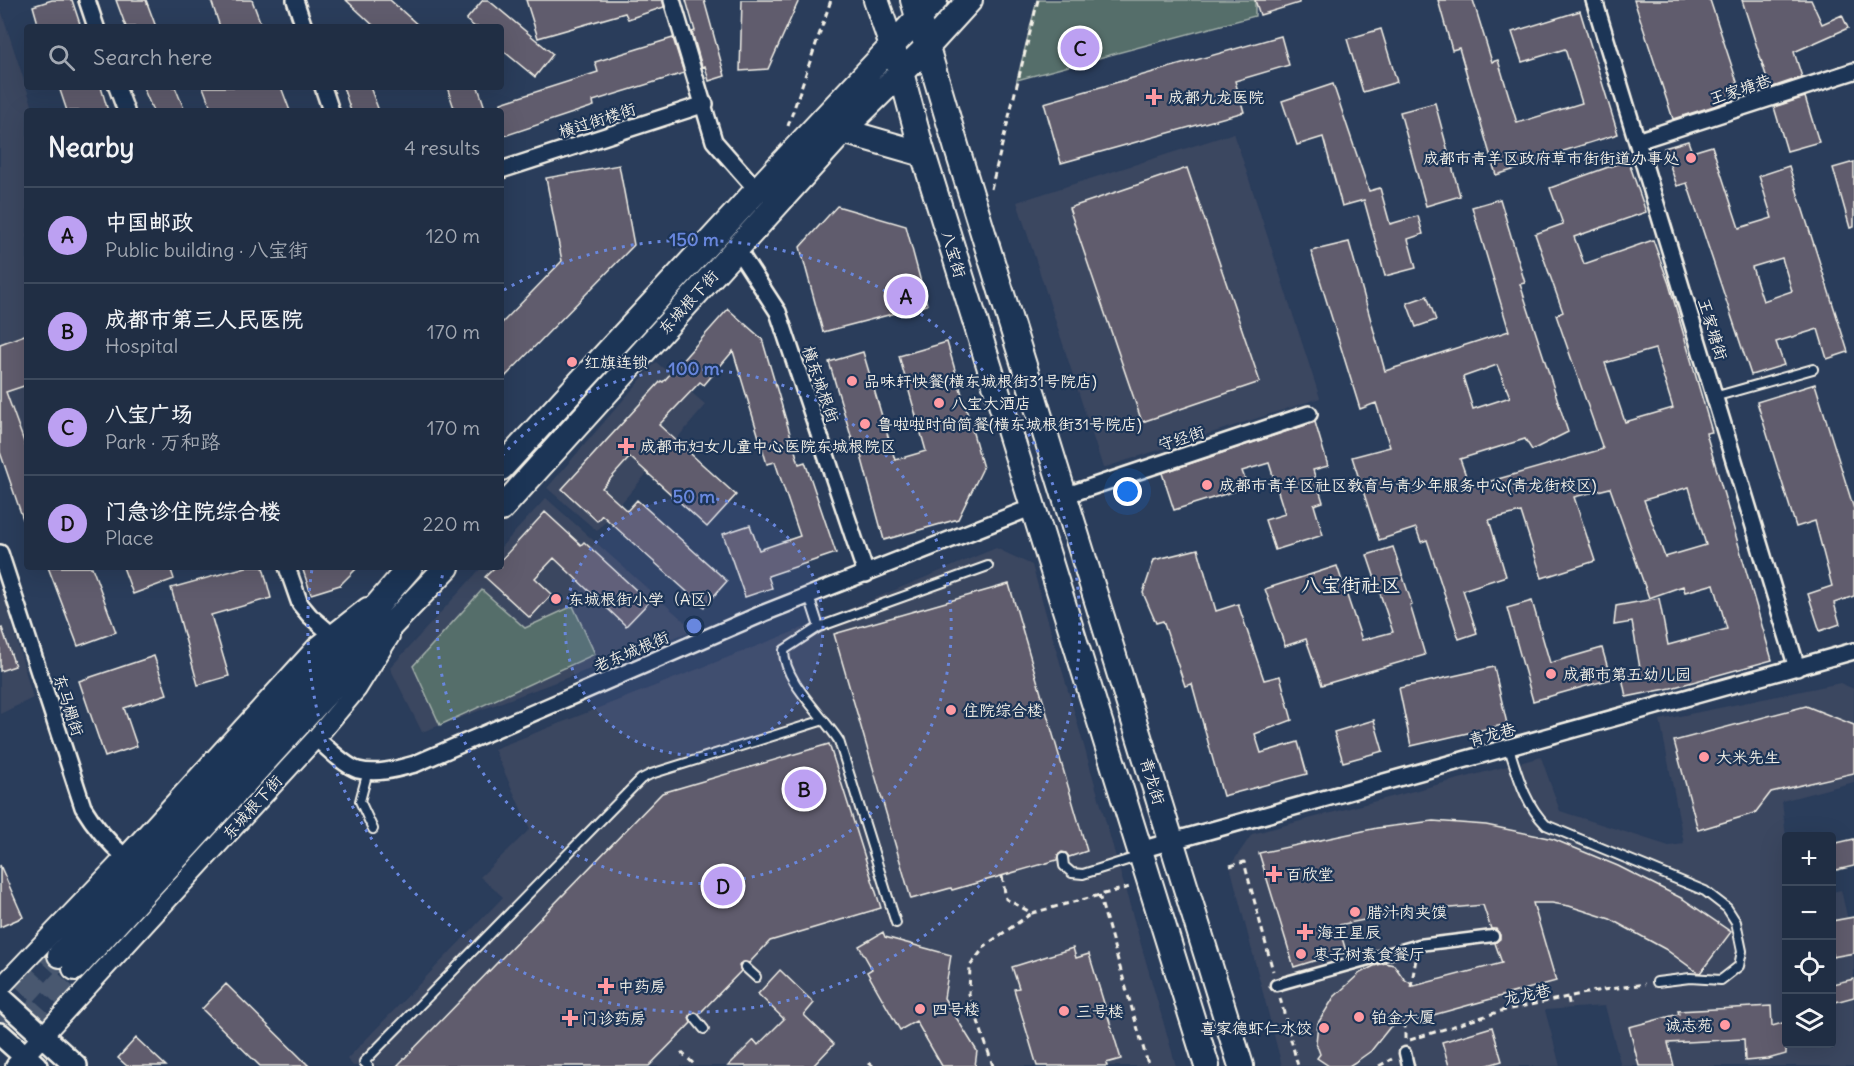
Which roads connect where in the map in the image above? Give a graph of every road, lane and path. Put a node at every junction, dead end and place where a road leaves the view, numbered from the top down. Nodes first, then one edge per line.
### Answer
1 (87, 0) edge
2 (295, 0) edge
3 (672, 0) edge
4 (831, 0) edge
5 (876, 0) edge
6 (970, 0) edge
7 (1038, 0) edge
8 (1594, 0) edge
9 (922, 6) edge
10 (95, 24) edge
11 (303, 24) edge
12 (928, 46) junction
13 (892, 47) junction
14 (1854, 71) edge
15 (901, 72) junction
16 (118, 90) edge
17 (325, 90) edge
18 (705, 104) junction
19 (125, 108) edge
20 (330, 108) edge
21 (787, 129) dead end
22 (843, 131) junction
23 (1637, 141) junction
24 (923, 154) junction
25 (504, 169) edge
26 (757, 190) junction
27 (990, 195) dead end
28 (737, 249) junction
29 (1813, 369) dead end
30 (1714, 397) junction
31 (1309, 414) dead end
32 (504, 465) edge
33 (1064, 496) junction
34 (504, 506) edge
35 (1033, 507) junction
36 (0, 553) edge
37 (988, 566) dead end
38 (288, 570) edge
39 (407, 570) edge
40 (444, 570) edge
41 (866, 574) junction
42 (388, 591) junction
43 (809, 596) junction
44 (409, 607) junction
45 (819, 627) junction
46 (331, 634) junction
47 (1854, 651) edge
48 (1797, 668) junction
49 (824, 720) junction
50 (316, 738) junction
51 (1509, 748) junction
52 (368, 771) junction
53 (373, 829) dead end
54 (1171, 841) junction
55 (1140, 850) junction
56 (124, 857) junction
57 (1063, 858) dead end
58 (1230, 866) dead end
59 (1002, 876) dead end
60 (1150, 881) junction
61 (1099, 895) junction
62 (1032, 913) junction
63 (896, 923) dead end
64 (1493, 936) dead end
65 (1419, 945) junction
66 (745, 967) dead end
67 (756, 977) dead end
68 (1657, 982) joint
69 (1276, 985) junction
70 (1411, 987) dead end
71 (0, 988) edge
72 (0, 997) edge
73 (1567, 998) junction
74 (1570, 1008) dead end
75 (695, 1018) dead end
76 (704, 1029) dead end
77 (0, 1034) edge
78 (43, 1036) junction
79 (1405, 1047) joint
80 (681, 1052) dead end
81 (25, 1063) edge
82 (1148, 1064) dead end
83 (76, 1066) edge
84 (368, 1066) edge
85 (696, 1066) edge
86 (993, 1066) edge
87 (1207, 1066) edge
88 (1241, 1066) edge
89 (1298, 1066) edge
90 (1408, 1066) edge

1 - 10 street
2 - 11 street
3 - 18 street
4 - 21 path
5 - 13 main road, 八宝街
6 - 12 main road, 东城根下街
7 - 27 path
8 - 23 street, 王家塘街
9 - 12 main road, 八宝街
9 - 13 main road, 东城根下街
12 - 15 main road, 东城根下街
12 - 33 main road, 八宝街
13 - 15 main road, 八宝街
13 - 26 main road, 东城根下街
14 - 23 street, 王家塘巷
15 - 22 main road, 东城根下街
15 - 24 main road, 八宝街
16 - 19 street
17 - 20 street
18 - 25 street, 横过街楼街
18 - 26 street
22 - 24 main road
22 - 28 main road, 东城根下街
23 - 30 street, 王家塘街
24 - 35 main road, 八宝街
26 - 32 main road, 东城根下街
28 - 34 main road, 东城根下街
28 - 41 street, 横东城根街
29 - 30 lane
30 - 48 street, 王家塘街
31 - 33 street, 守经街
33 - 54 main road, 青龙街
35 - 41 street, 老东城根街
35 - 55 main road, 青龙街
36 - 56 street, 东马棚街
37 - 45 lane
38 - 46 street
39 - 42 main road
40 - 44 main road, 东城根下街
41 - 43 street, 老东城根街
42 - 44 main road
42 - 46 street
43 - 45 lane
43 - 52 street, 老东城根街
44 - 50 street, 东城根下街
45 - 49 lane
46 - 56 street
47 - 48 street, 青龙巷
48 - 51 street, 青龙巷
49 - 63 lane
49 - 84 lane
50 - 52 street
50 - 78 street, 东城根下街
51 - 54 street, 青龙巷
51 - 68 lane
52 - 53 lane
54 - 55 street, 青龙巷
54 - 88 main road, 青龙街
55 - 57 lane
55 - 60 main road, 青龙街
56 - 71 street
58 - 69 path
59 - 62 path
60 - 61 path
60 - 87 main road, 青龙街
61 - 62 path
61 - 82 path
62 - 86 path
64 - 65 street
65 - 69 street
65 - 70 path
66 - 67 lane
68 - 73 path, 龙龙巷
69 - 89 path
72 - 78 main road
73 - 74 path
73 - 79 path, 龙龙巷
75 - 76 lane
77 - 81 main road
78 - 81 street, 东城根下街
78 - 83 main road
79 - 90 street
80 - 85 path

